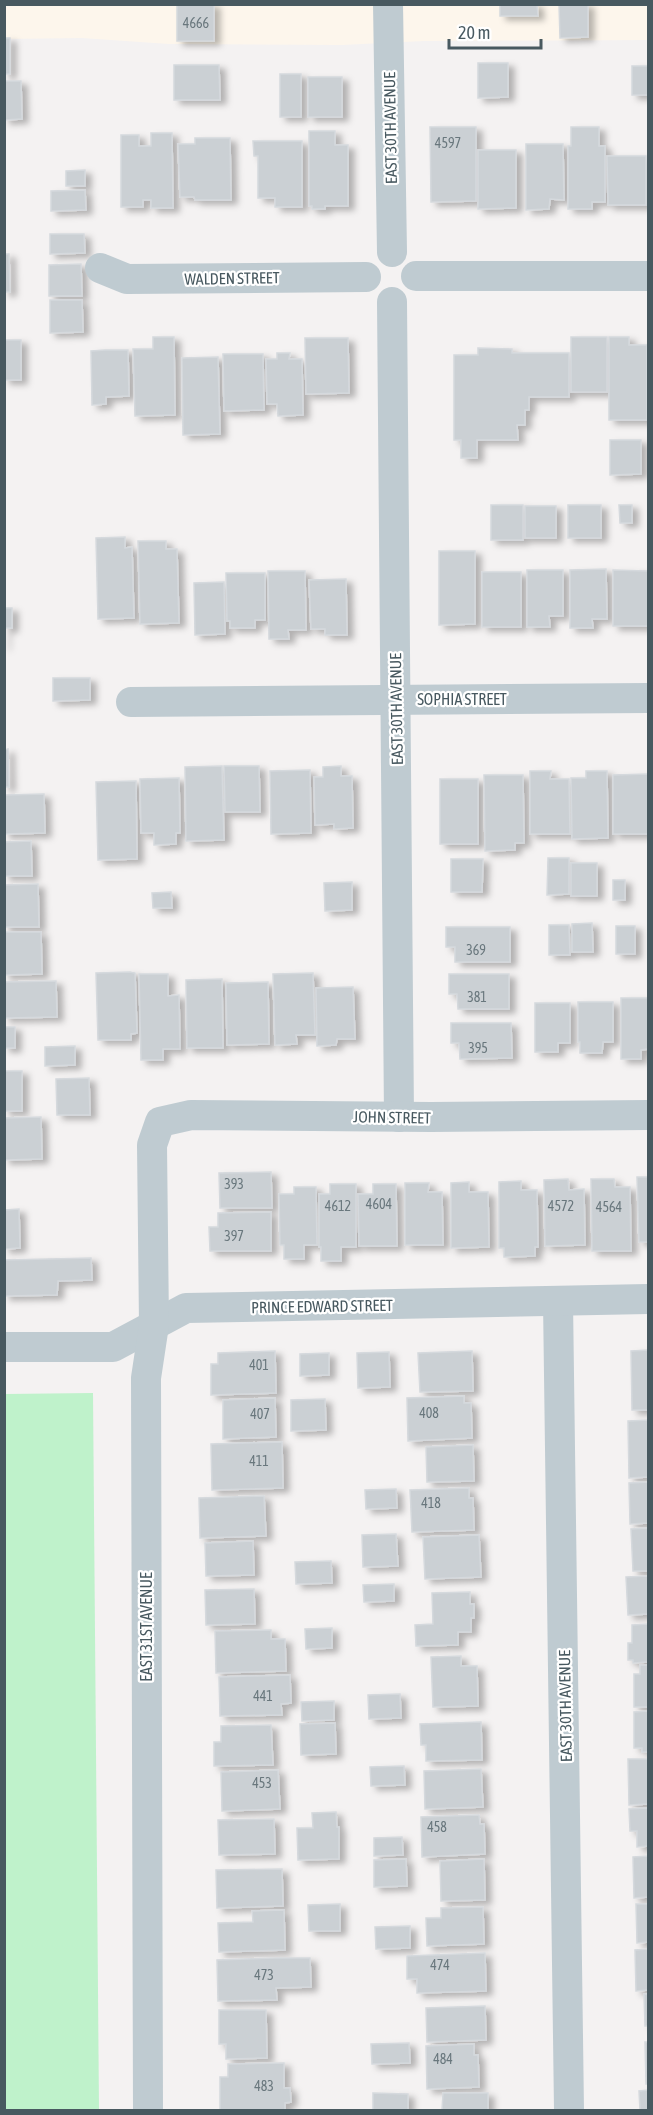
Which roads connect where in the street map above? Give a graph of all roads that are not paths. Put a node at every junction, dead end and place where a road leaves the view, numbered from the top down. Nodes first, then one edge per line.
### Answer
1 (388, 4) edge
2 (392, 252) junction
3 (100, 268) dead end
4 (416, 276) junction
5 (648, 276) edge
6 (366, 277) junction
7 (392, 302) junction
8 (648, 698) edge
9 (395, 699) junction
10 (131, 702) dead end
11 (648, 1115) edge
12 (399, 1117) junction
13 (152, 1144) joint
14 (648, 1299) edge
15 (558, 1301) junction
16 (154, 1325) junction
17 (4, 1347) edge
18 (148, 2110) edge
19 (569, 2110) edge

1 - 2 street, EAST 30TH AVENUE
2 - 4 street
2 - 6 street
3 - 6 street, WALDEN STREET
4 - 5 street
4 - 7 street
6 - 7 street
7 - 9 street, EAST 30TH AVENUE
8 - 9 street, SOPHIA STREET
9 - 10 street, SOPHIA STREET
9 - 12 street, EAST 30TH AVENUE
11 - 12 street, JOHN STREET
12 - 13 street, JOHN STREET
13 - 16 street, EAST 31ST AVENUE
14 - 15 street, PRINCE EDWARD STREET
15 - 16 street, PRINCE EDWARD STREET
15 - 19 street, EAST 30TH AVENUE
16 - 17 street, PRINCE EDWARD STREET
16 - 18 street, EAST 31ST AVENUE

